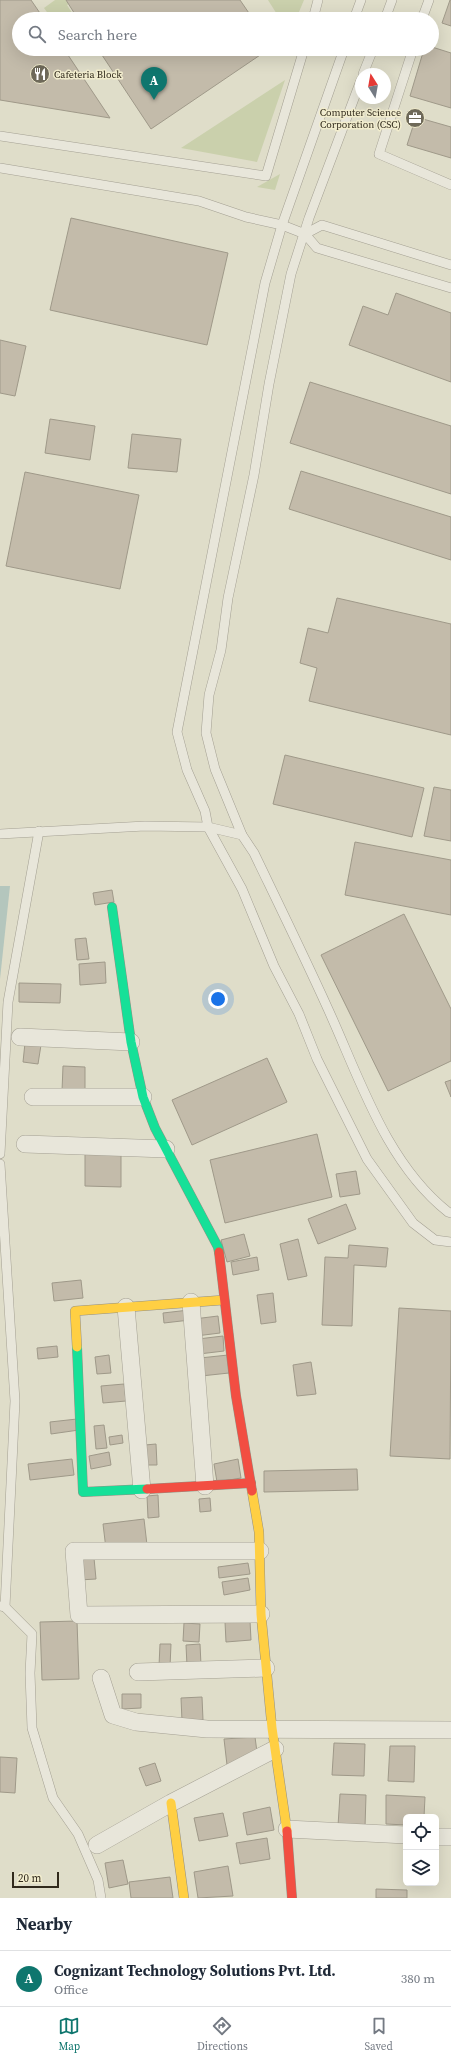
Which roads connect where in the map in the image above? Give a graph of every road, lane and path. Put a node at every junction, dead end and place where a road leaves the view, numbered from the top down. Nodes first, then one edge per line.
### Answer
1 (318, 0) edge
2 (361, 0) edge
3 (392, 0) edge
4 (429, 0) edge
5 (315, 12) edge
6 (357, 12) edge
7 (388, 12) edge
8 (425, 12) edge
9 (302, 56) edge
10 (342, 56) edge
11 (370, 56) edge
12 (411, 56) edge
13 (365, 68) edge
14 (355, 96) edge
15 (0, 136) edge
16 (0, 168) edge
17 (451, 185) edge
18 (282, 225) junction
19 (305, 234) junction
20 (451, 265) edge
21 (451, 288) edge
22 (208, 827) junction
23 (39, 831) junction
24 (0, 834) edge
25 (242, 834) junction
26 (112, 907) dead end
27 (20, 1037) dead end
28 (131, 1042) junction
29 (143, 1097) junction
30 (33, 1098) dead end
31 (25, 1144) dead end
32 (166, 1149) junction
33 (0, 1154) edge
34 (0, 1164) edge
35 (451, 1213) edge
36 (451, 1242) edge
37 (224, 1300) junction
38 (191, 1302) junction
39 (126, 1307) junction
40 (251, 1483) junction
41 (205, 1486) junction
42 (142, 1490) junction
43 (260, 1551) junction
44 (2, 1606) edge
45 (261, 1614) junction
46 (266, 1668) junction
47 (138, 1672) dead end
48 (100, 1678) dead end
49 (272, 1728) junction
50 (451, 1730) edge
51 (275, 1749) junction
52 (171, 1803) junction
53 (287, 1829) junction
54 (403, 1835) edge
55 (439, 1837) edge
56 (451, 1837) edge
57 (97, 1845) dead end
58 (101, 1898) edge
59 (184, 1898) edge
60 (292, 1898) edge

1 - 5 lane
2 - 6 lane
3 - 7 lane
4 - 8 lane
9 - 15 lane
10 - 18 lane
11 - 13 lane
12 - 17 lane
14 - 19 lane
16 - 18 lane
18 - 19 lane
18 - 22 lane
19 - 20 lane
19 - 21 lane
19 - 25 lane
22 - 23 lane
22 - 25 lane
22 - 36 lane
23 - 24 lane
23 - 33 lane
25 - 35 lane
26 - 28 street
27 - 28 street
28 - 29 street
29 - 30 street
29 - 32 street
31 - 32 street
32 - 37 street
34 - 44 lane
37 - 38 street
37 - 40 street
38 - 39 street
38 - 41 street
39 - 42 street
39 - 42 street
40 - 41 street
40 - 43 street
41 - 42 street
43 - 45 street
43 - 45 street
44 - 58 lane
45 - 46 street
46 - 47 street
46 - 49 street
48 - 49 street
49 - 50 street
49 - 51 street
51 - 52 street
51 - 53 street
52 - 57 street
52 - 59 street
53 - 54 street
53 - 60 street
55 - 56 street

